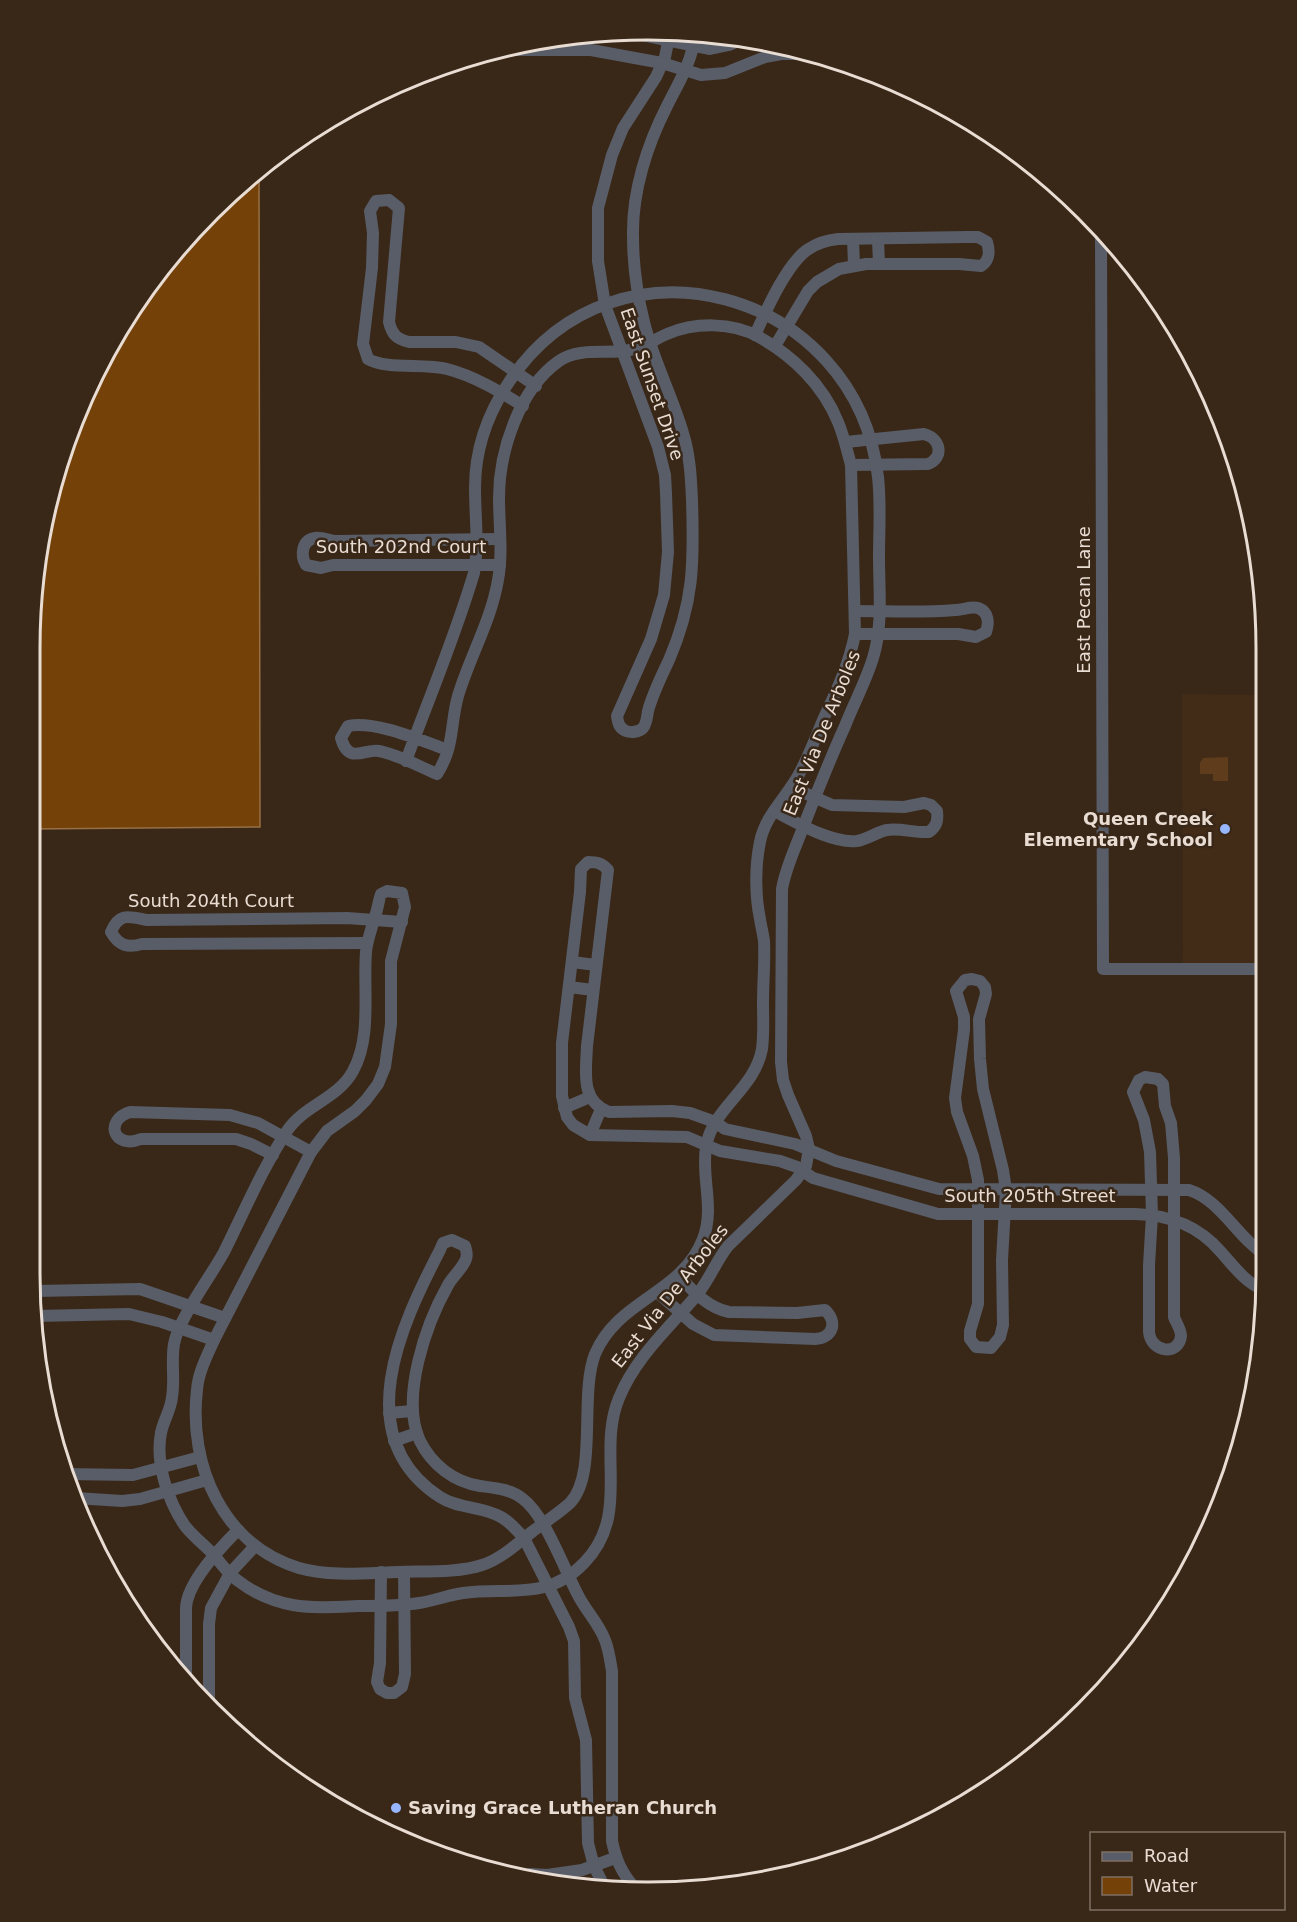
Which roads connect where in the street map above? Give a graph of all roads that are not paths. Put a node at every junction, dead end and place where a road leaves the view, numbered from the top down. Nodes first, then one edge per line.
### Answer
1 (668, 41) edge
2 (693, 43) edge
3 (700, 43) edge
4 (726, 46) edge
5 (543, 50) edge
6 (772, 53) edge
7 (662, 63) junction
8 (685, 71) junction
9 (853, 239) junction
10 (878, 239) junction
11 (1101, 243) edge
12 (879, 264) junction
13 (854, 265) junction
14 (638, 295) junction
15 (605, 305) junction
16 (765, 314) junction
17 (786, 326) junction
18 (755, 334) junction
19 (650, 342) junction
20 (775, 346) junction
21 (623, 352) junction
22 (515, 373) junction
23 (536, 386) junction
24 (502, 393) junction
25 (522, 406) junction
26 (870, 439) junction
27 (846, 442) junction
28 (876, 463) junction
29 (851, 465) junction
30 (477, 539) junction
31 (500, 539) junction
32 (475, 564) junction
33 (500, 565) junction
34 (855, 611) junction
35 (879, 611) junction
36 (855, 634) junction
37 (879, 634) junction
38 (414, 738) junction
39 (448, 750) junction
40 (406, 761) junction
41 (791, 787) junction
42 (814, 798) junction
43 (774, 811) junction
44 (804, 826) junction
45 (374, 921) junction
46 (402, 922) junction
47 (367, 943) junction
48 (572, 962) junction
49 (596, 965) junction
50 (1256, 969) edge
51 (569, 987) junction
52 (593, 990) junction
53 (590, 1097) junction
54 (564, 1108) junction
55 (601, 1109) junction
56 (715, 1122) junction
57 (590, 1135) junction
58 (284, 1136) junction
59 (706, 1145) junction
60 (809, 1149) junction
61 (311, 1152) junction
62 (273, 1155) junction
63 (803, 1172) junction
64 (1150, 1189) junction
65 (1174, 1189) junction
66 (978, 1190) junction
67 (1006, 1190) junction
68 (1004, 1214) junction
69 (978, 1215) junction
70 (1152, 1215) junction
71 (1174, 1219) junction
72 (1256, 1248) edge
73 (679, 1276) junction
74 (1256, 1286) edge
75 (41, 1290) edge
76 (657, 1292) junction
77 (697, 1295) junction
78 (192, 1307) junction
79 (680, 1314) junction
80 (42, 1316) edge
81 (225, 1318) junction
82 (180, 1328) junction
83 (214, 1340) junction
84 (412, 1411) junction
85 (389, 1413) junction
86 (417, 1433) junction
87 (394, 1441) junction
88 (200, 1457) junction
89 (162, 1467) junction
90 (75, 1474) edge
91 (207, 1480) junction
92 (168, 1492) junction
93 (84, 1499) edge
94 (543, 1523) junction
95 (238, 1530) junction
96 (528, 1535) junction
97 (255, 1546) junction
98 (213, 1555) junction
99 (381, 1572) junction
100 (404, 1572) junction
101 (230, 1573) junction
102 (568, 1576) junction
103 (551, 1584) junction
104 (404, 1605) junction
105 (381, 1606) junction
106 (186, 1668) edge
107 (209, 1693) edge
108 (615, 1858) junction
109 (594, 1866) junction
110 (551, 1873) edge
111 (601, 1879) edge
112 (629, 1881) edge

1 - 7 street, East Sunset Drive
2 - 8 street, East Sunset Drive
3 - 4 street
5 - 7 street
6 - 8 street
7 - 8 street
7 - 15 street, East Sunset Drive
8 - 14 street, East Sunset Drive
9 - 10 street
9 - 13 street
9 - 16 street
10 - 12 street
10 - 12 street
11 - 50 street, East Pecan Lane
12 - 13 street
13 - 17 street
14 - 15 street, East Via De Arboles
14 - 16 street, East Via De Arboles
14 - 19 street, East Sunset Drive
15 - 21 street, East Sunset Drive
15 - 22 street, East Via De Arboles
16 - 17 street, East Via De Arboles
16 - 18 street
17 - 20 street
17 - 26 street, East Via De Arboles
18 - 19 street, East Via De Arboles
18 - 20 street, East Via De Arboles
19 - 21 street, East Via De Arboles
19 - 21 street, East Sunset Drive
20 - 27 street, East Via De Arboles
21 - 23 street, East Via De Arboles
22 - 23 street
22 - 24 street, East Via De Arboles
22 - 24 street
23 - 25 street, East Via De Arboles
24 - 25 street
24 - 30 street, East Via De Arboles
25 - 31 street, East Via De Arboles
26 - 27 street
26 - 28 street, East Via De Arboles
26 - 28 street
27 - 29 street, East Via De Arboles
28 - 29 street
28 - 35 street, East Via De Arboles
29 - 34 street, East Via De Arboles
30 - 31 street, South 202nd Court
30 - 32 street, East Via De Arboles
30 - 32 street, South 202nd Court
31 - 33 street, East Via De Arboles
32 - 33 street, South 202nd Court
32 - 38 street, East Via De Arboles
33 - 39 street, East Via De Arboles
34 - 35 street
34 - 36 street, East Via De Arboles
35 - 37 street, East Via De Arboles
35 - 37 street
36 - 37 street
36 - 41 street, East Via De Arboles
37 - 42 street, East Via De Arboles
38 - 39 street
38 - 40 street, East Via De Arboles
38 - 40 street
39 - 40 street, East Via De Arboles
41 - 42 street
41 - 43 street, East Via De Arboles
42 - 44 street, East Via De Arboles
42 - 44 street
43 - 44 street
43 - 56 street, East Via De Arboles
44 - 60 street, East Via De Arboles
45 - 46 street, South 204th Court
45 - 46 street
45 - 47 street
45 - 47 street, South 204th Court
46 - 61 street
47 - 58 street
48 - 49 street
48 - 49 street
48 - 51 street
49 - 52 street
51 - 52 street
51 - 54 street
52 - 53 street
53 - 54 street
53 - 55 street
54 - 57 street
55 - 56 street, South 205th Street
55 - 57 street
56 - 59 street, East Via De Arboles
56 - 60 street, South 205th Street
57 - 59 street, South 205th Street
58 - 61 street
58 - 62 street
58 - 62 street
59 - 63 street, South 205th Street
59 - 73 street, East Via De Arboles
60 - 63 street
60 - 66 street, South 205th Street
61 - 81 street
62 - 78 street
63 - 69 street, South 205th Street
63 - 77 street, East Via De Arboles
64 - 65 street, South 205th Street
64 - 65 street
64 - 67 street, South 205th Street
64 - 70 street
65 - 71 street
65 - 72 street, South 205th Street
66 - 67 street, South 205th Street
66 - 67 street
66 - 69 street
67 - 68 street
68 - 69 street, South 205th Street
68 - 69 street
68 - 70 street, South 205th Street
70 - 71 street, South 205th Street
70 - 71 street
71 - 74 street, South 205th Street
73 - 76 street, East Via De Arboles
73 - 77 street
75 - 78 street
76 - 79 street
76 - 94 street, East Via De Arboles
77 - 79 street, East Via De Arboles
77 - 79 street
78 - 81 street
78 - 82 street
79 - 102 street, East Via De Arboles
80 - 82 street
81 - 83 street
82 - 83 street
82 - 89 street
83 - 88 street
84 - 85 street
84 - 85 street
84 - 86 street
85 - 87 street
86 - 87 street
86 - 94 street
87 - 96 street
88 - 89 street
88 - 91 street
89 - 90 street
89 - 92 street
91 - 92 street
91 - 95 street
92 - 93 street
92 - 98 street
94 - 96 street, East Via De Arboles
94 - 102 street
95 - 97 street
95 - 98 street
96 - 100 street, East Via De Arboles
96 - 103 street
97 - 99 street
97 - 101 street
98 - 101 street
98 - 106 street
99 - 100 street, East Via De Arboles
99 - 105 street
100 - 104 street
101 - 105 street
101 - 107 street
102 - 103 street, East Via De Arboles
102 - 108 street
103 - 104 street, East Via De Arboles
103 - 109 street
104 - 105 street, East Via De Arboles
104 - 105 street
108 - 109 street
108 - 112 street
109 - 110 street
109 - 111 street

